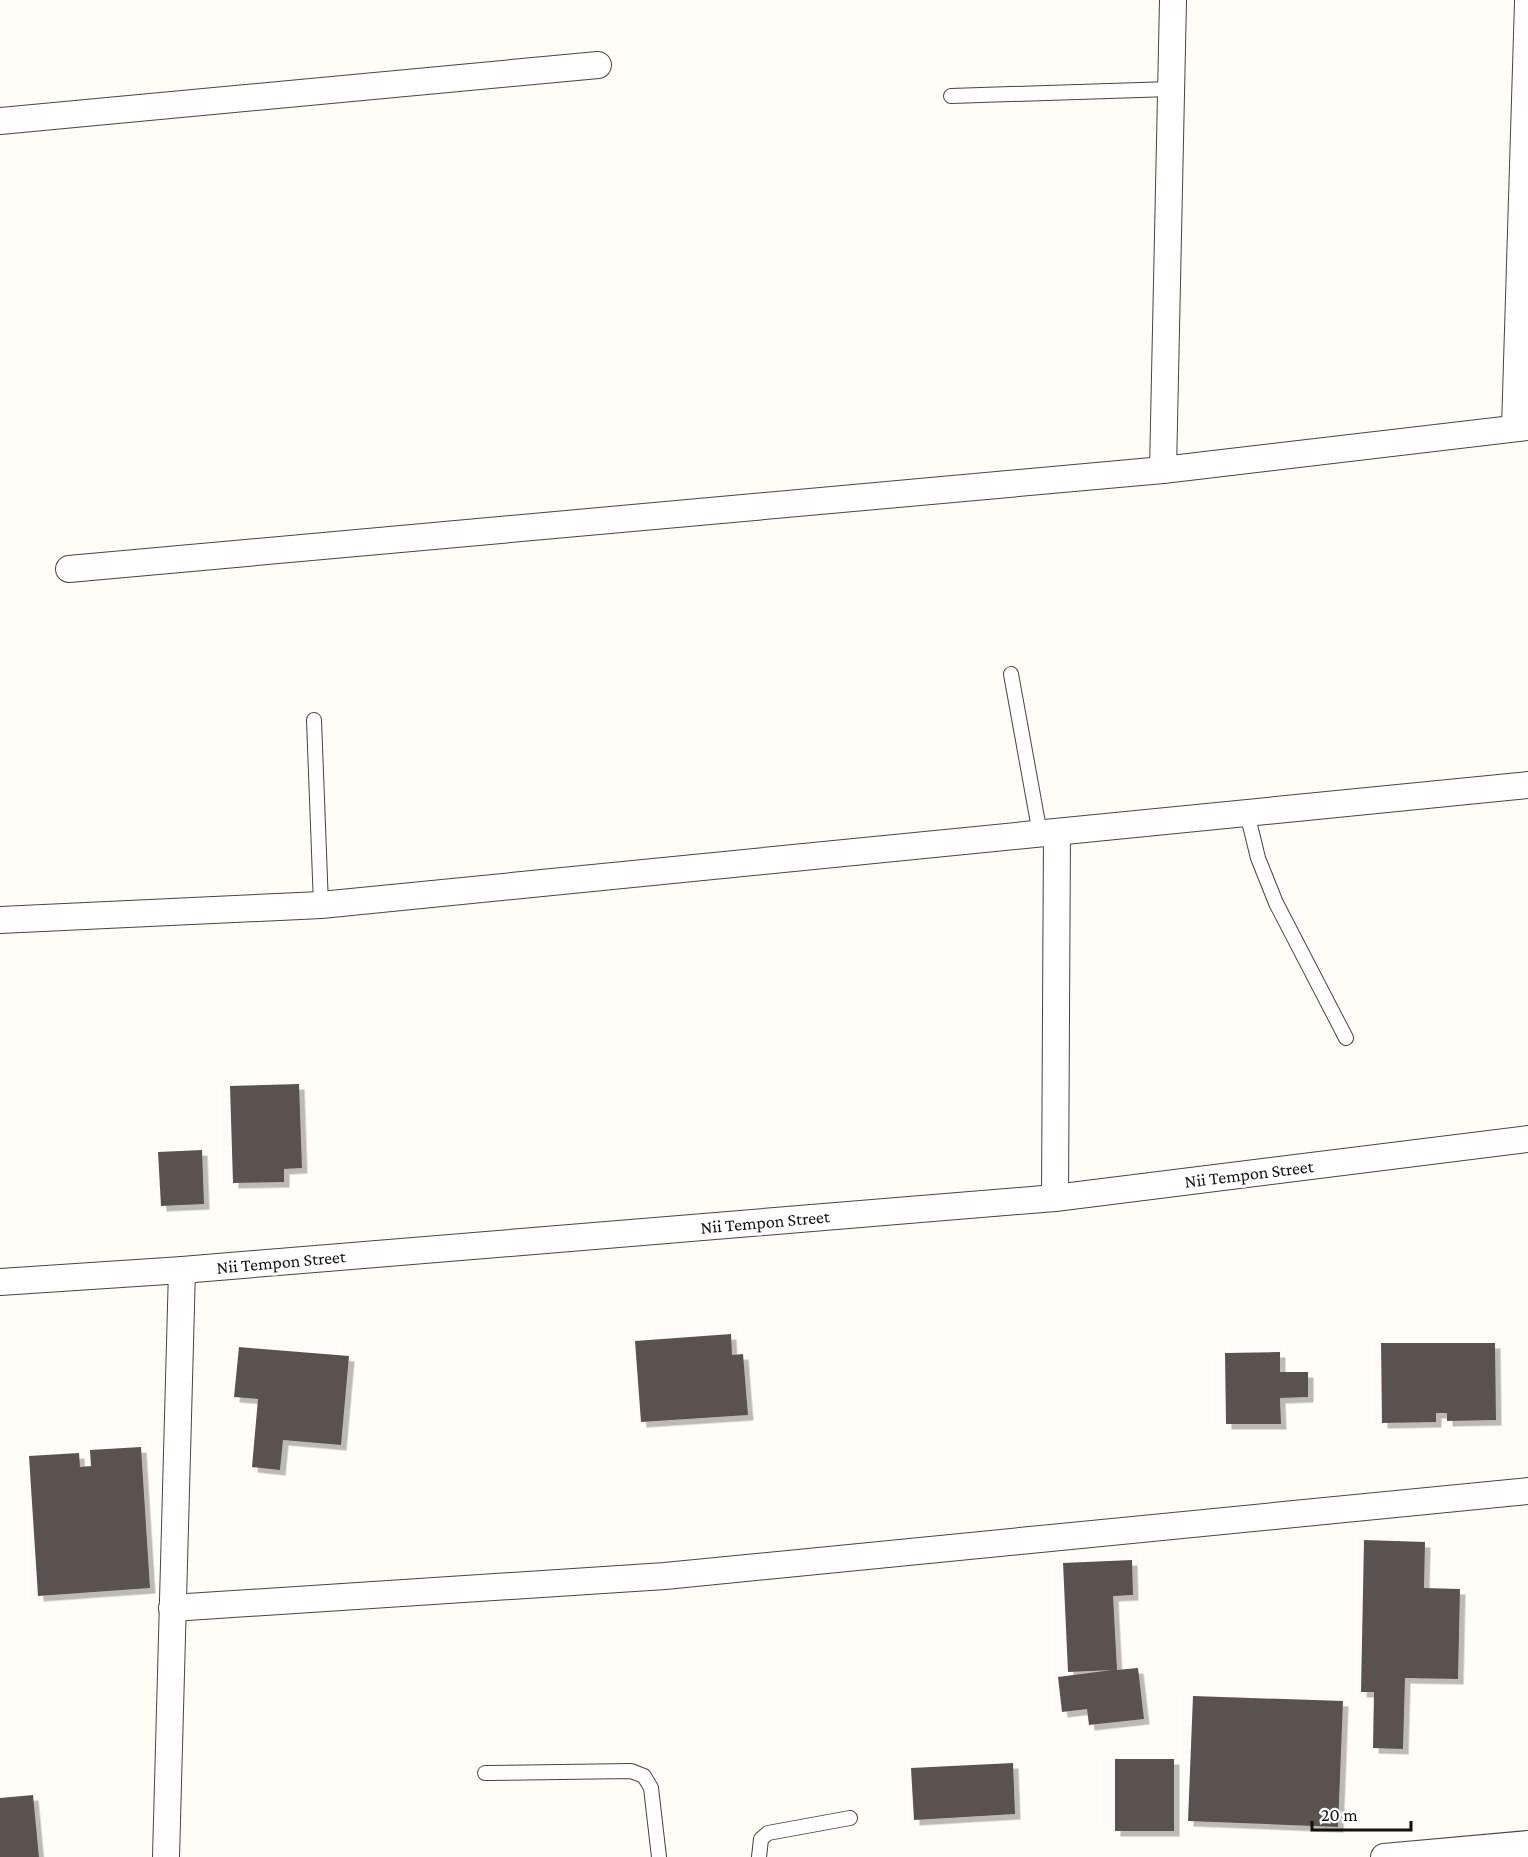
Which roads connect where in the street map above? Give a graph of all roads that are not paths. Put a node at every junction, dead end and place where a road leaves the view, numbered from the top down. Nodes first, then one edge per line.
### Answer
1 (1173, 0) edge
2 (1528, 3) edge
3 (598, 65) dead end
4 (1171, 89) junction
5 (951, 96) dead end
6 (0, 121) edge
7 (1522, 427) edge
8 (1163, 470) junction
9 (69, 569) dead end
10 (1011, 674) dead end
11 (314, 720) dead end
12 (1528, 785) edge
13 (1247, 813) junction
14 (1049, 833) junction
15 (321, 905) junction
16 (0, 920) edge
17 (1346, 1038) dead end
18 (1528, 1139) edge
19 (1055, 1198) junction
20 (182, 1270) junction
21 (0, 1282) edge
22 (1528, 1491) edge
23 (172, 1608) junction
24 (485, 1773) dead end
25 (850, 1818) dead end
26 (1528, 1844) edge
27 (166, 1857) edge
28 (659, 1857) edge
29 (759, 1857) edge
30 (1384, 1857) edge

1 - 4 street
2 - 7 street
3 - 6 street
4 - 5 lane
4 - 8 street
7 - 8 street
8 - 9 street
10 - 14 lane
11 - 15 lane
12 - 13 street
13 - 14 street
13 - 17 lane
14 - 15 street
14 - 19 street
15 - 16 street
18 - 19 street, Nii Tempon Street
19 - 20 street, Nii Tempon Street
20 - 21 street, Nii Tempon Street
20 - 23 street
22 - 23 street
23 - 27 street
24 - 28 lane
25 - 29 lane
26 - 30 street

